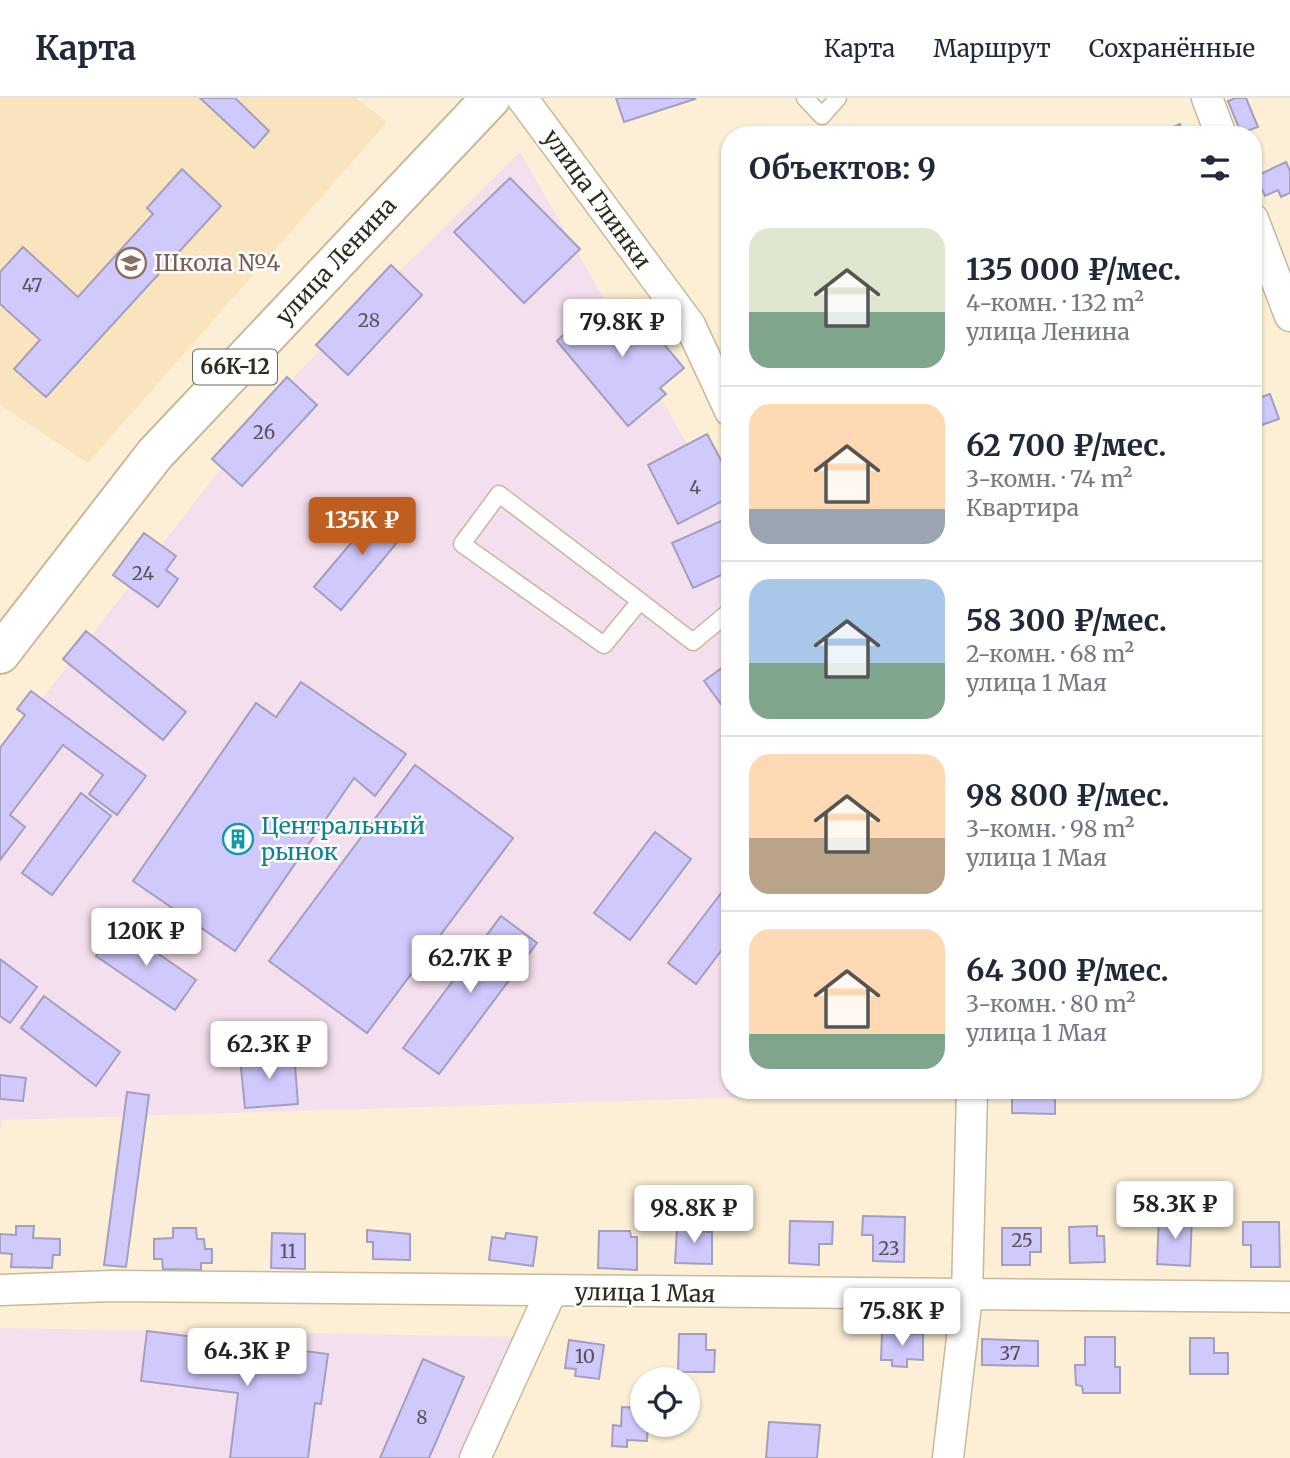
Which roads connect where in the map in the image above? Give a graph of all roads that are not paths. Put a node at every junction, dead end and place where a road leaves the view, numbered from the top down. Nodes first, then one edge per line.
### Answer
1 (491, 98) edge
2 (522, 98) edge
3 (805, 98) edge
4 (838, 98) edge
5 (1207, 98) edge
6 (1218, 126) edge
7 (1262, 243) edge
8 (1290, 316) edge
9 (721, 392) edge
10 (640, 601) junction
11 (721, 619) edge
12 (0, 654) edge
13 (972, 1099) edge
14 (0, 1290) edge
15 (551, 1292) junction
16 (967, 1296) junction
17 (1290, 1297) edge
18 (475, 1458) edge
19 (948, 1458) edge

1 - 12 main road, улица Ленина / 66К-12
2 - 9 street, улица Глинки
3 - 4 lane
5 - 6 street
7 - 8 street
10 - 10 lane
10 - 11 lane
13 - 16 street
14 - 15 street, улица 1 Мая
15 - 16 street, улица 1 Мая
15 - 18 street
16 - 17 street, улица 1 Мая
16 - 19 street

